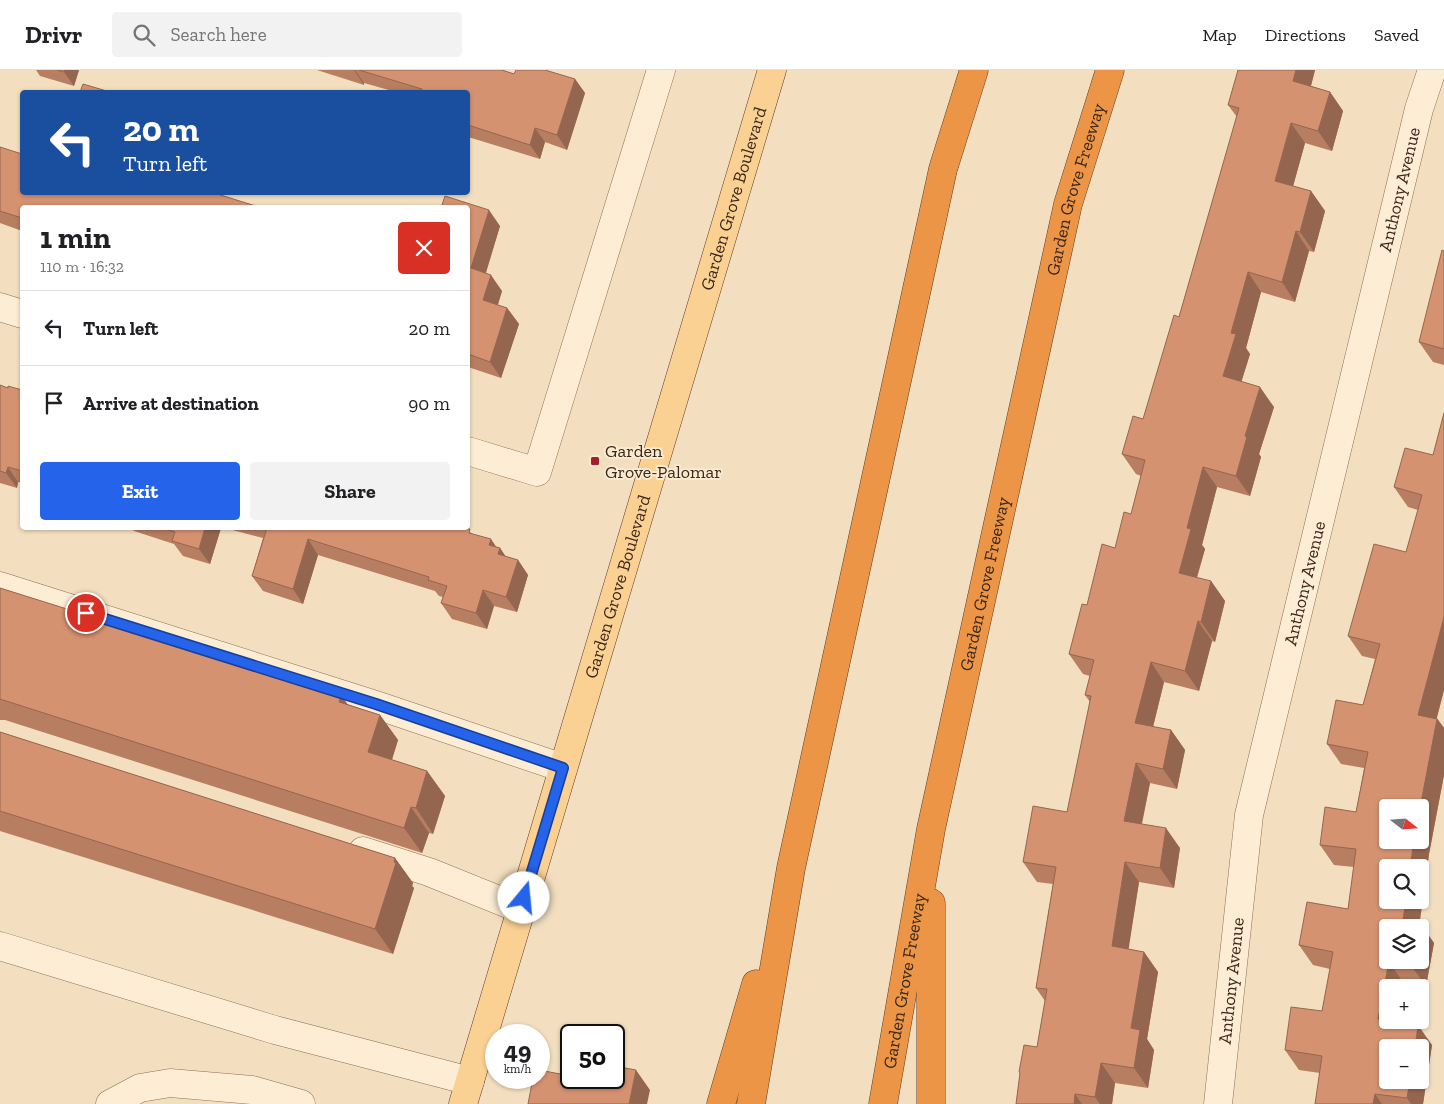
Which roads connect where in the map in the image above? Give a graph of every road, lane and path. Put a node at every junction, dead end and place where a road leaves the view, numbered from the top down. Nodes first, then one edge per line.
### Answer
1 (661, 70) edge
2 (772, 70) edge
3 (974, 70) edge
4 (1110, 70) edge
5 (1432, 70) edge
6 (0, 307) edge
7 (20, 313) edge
8 (470, 451) edge
9 (0, 586) edge
10 (563, 768) junction
11 (931, 829) junction
12 (337, 843) edge
13 (791, 868) junction
14 (521, 909) junction
15 (0, 946) edge
16 (466, 1092) edge
17 (110, 1104) edge
18 (301, 1104) edge
19 (721, 1104) edge
20 (751, 1104) edge
21 (883, 1104) edge
22 (931, 1104) edge
23 (1218, 1104) edge

1 - 8 street
2 - 10 main road, Garden Grove Boulevard
3 - 13 highway
4 - 11 highway, Garden Grove Freeway
5 - 23 street, Anthony Avenue
6 - 7 street
9 - 10 street
10 - 14 main road, Garden Grove Boulevard
11 - 21 highway, Garden Grove Freeway
11 - 22 highway
12 - 14 street
13 - 19 highway
13 - 20 highway
14 - 16 main road, Garden Grove Boulevard
15 - 16 street
17 - 18 street

